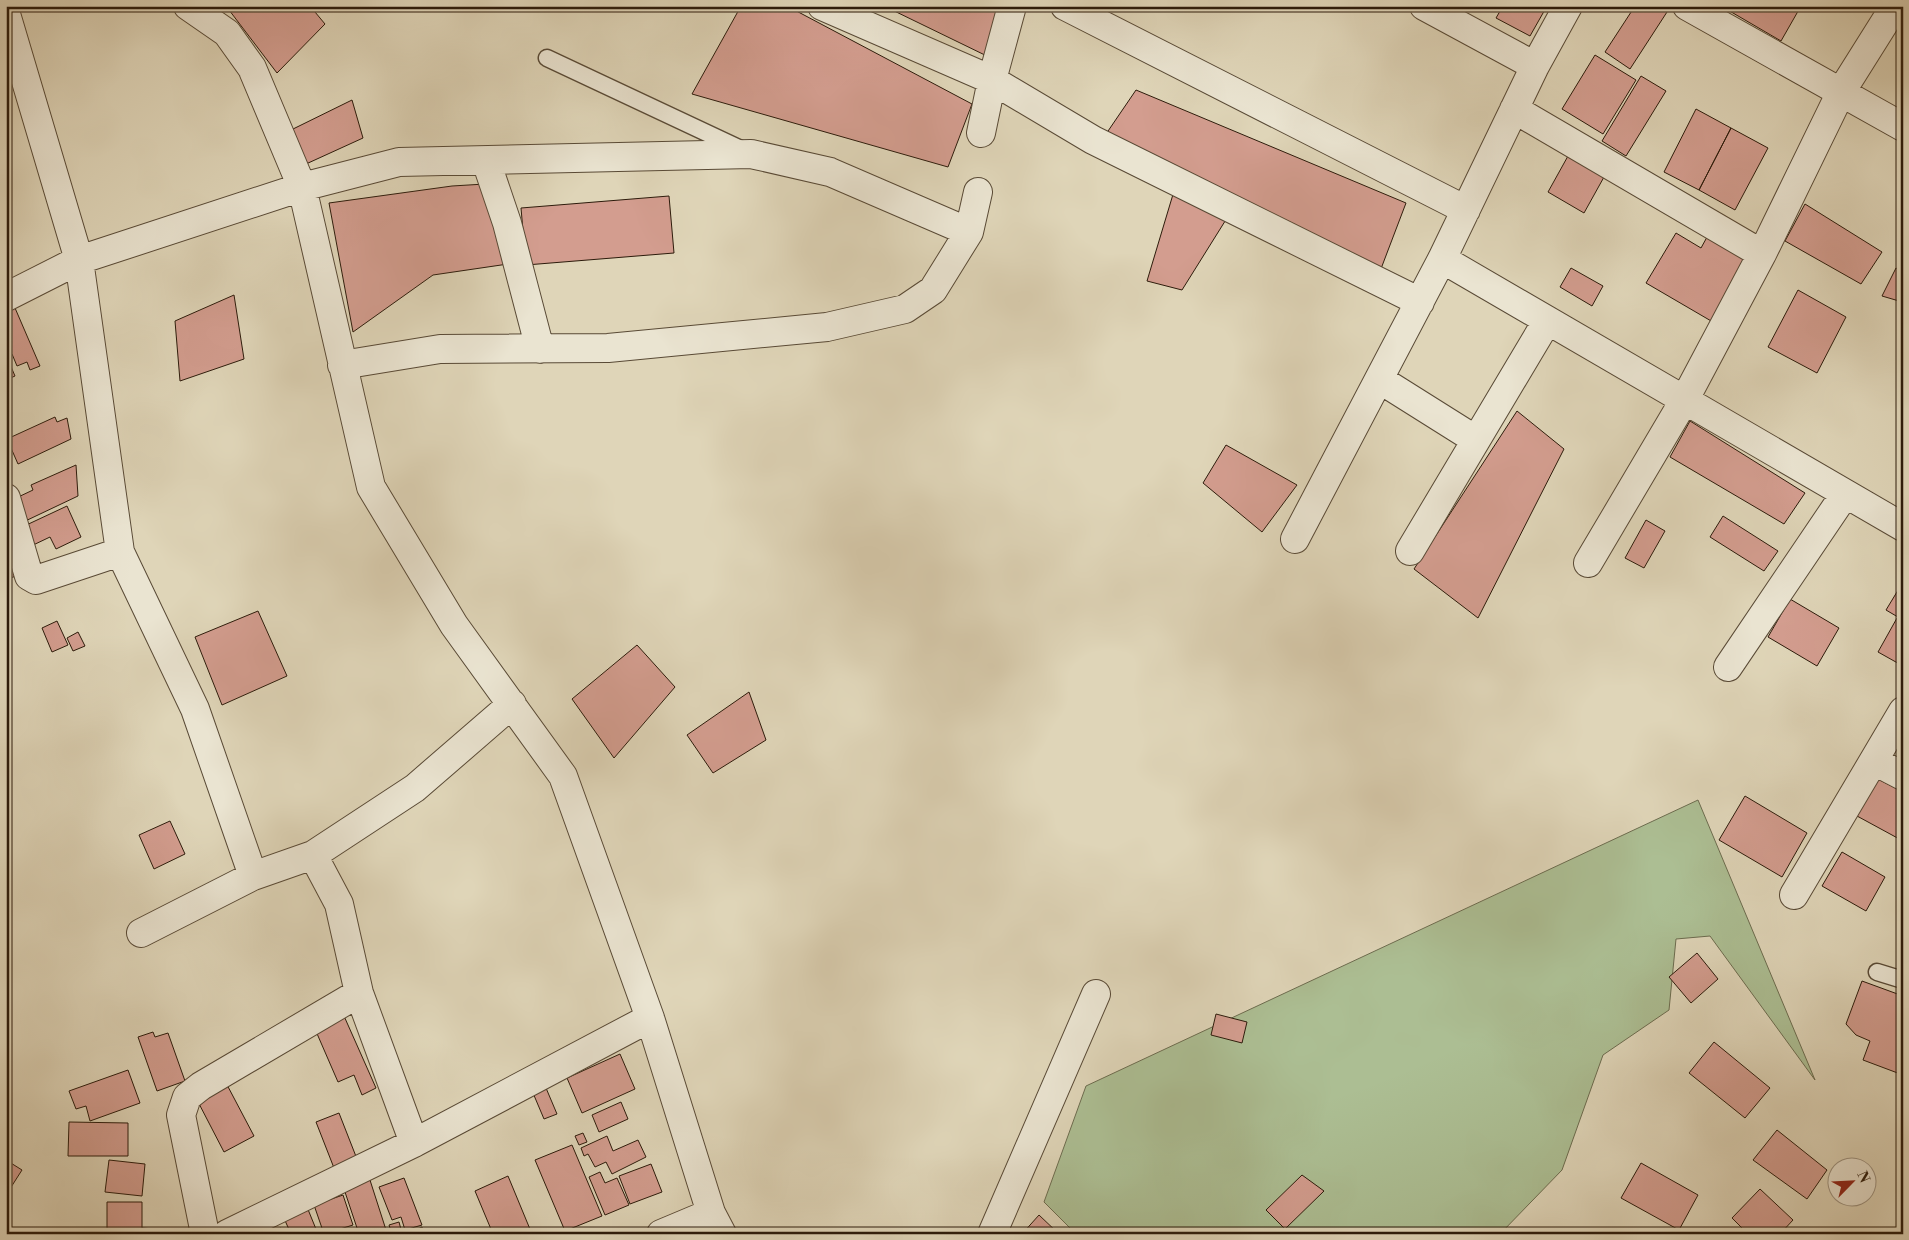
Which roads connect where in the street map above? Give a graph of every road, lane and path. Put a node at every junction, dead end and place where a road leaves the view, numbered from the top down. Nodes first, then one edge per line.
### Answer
1 (188, 6) edge
2 (822, 6) edge
3 (1012, 6) edge
4 (1065, 6) edge
5 (1424, 6) edge
6 (1568, 6) edge
7 (1687, 6) edge
8 (1895, 6) edge
9 (6, 14) edge
10 (547, 58) dead end
11 (1534, 66) junction
12 (992, 80) junction
13 (1841, 92) junction
14 (1514, 109) junction
15 (1903, 127) edge
16 (981, 133) dead end
17 (752, 154) junction
18 (486, 161) junction
19 (302, 187) junction
20 (978, 192) dead end
21 (1466, 210) junction
22 (969, 232) junction
23 (1762, 254) junction
24 (1442, 259) junction
25 (79, 260) junction
26 (6, 297) edge
27 (1420, 302) junction
28 (1547, 321) junction
29 (540, 349) junction
30 (342, 365) junction
31 (1380, 379) junction
32 (1685, 398) junction
33 (1476, 440) junction
34 (1845, 494) junction
35 (6, 498) edge
36 (1903, 527) edge
37 (1295, 539) dead end
38 (120, 552) junction
39 (1410, 552) dead end
40 (1588, 564) dead end
41 (1728, 667) dead end
42 (512, 704) junction
43 (1903, 711) edge
44 (1874, 761) junction
45 (1903, 776) edge
46 (313, 855) junction
47 (253, 876) junction
48 (1794, 895) dead end
49 (141, 933) dead end
50 (1877, 972) dead end
51 (1903, 980) edge
52 (359, 993) junction
53 (1096, 994) dead end
54 (650, 1018) junction
55 (414, 1143) junction
56 (717, 1223) edge
57 (205, 1234) edge
58 (227, 1234) edge
59 (661, 1234) edge
60 (992, 1234) edge

1 - 19 street
2 - 12 street
3 - 12 street
4 - 21 street
5 - 11 street
6 - 11 street
7 - 13 street
8 - 13 street
9 - 25 street
10 - 17 lane
11 - 14 street
12 - 16 street
12 - 27 street
13 - 15 street
13 - 23 street
14 - 21 street
14 - 23 street
17 - 18 street
17 - 22 street
18 - 19 street
18 - 29 street
19 - 25 street
19 - 30 street
20 - 22 street
21 - 24 street
22 - 29 street
23 - 32 street
24 - 27 street
24 - 28 street
25 - 26 street
25 - 38 street
27 - 31 street
28 - 32 street
28 - 33 street
29 - 30 street
30 - 42 street
31 - 33 street
31 - 37 street
32 - 34 street
32 - 40 street
33 - 39 street
34 - 36 street
34 - 41 street
35 - 38 street
38 - 47 street
42 - 46 street
42 - 54 street
43 - 44 street
44 - 45 street
44 - 48 street
46 - 47 street
46 - 52 street
47 - 49 street
50 - 51 lane
52 - 55 street
52 - 57 street
53 - 60 street
54 - 55 street
54 - 56 street
55 - 58 street
56 - 59 street

